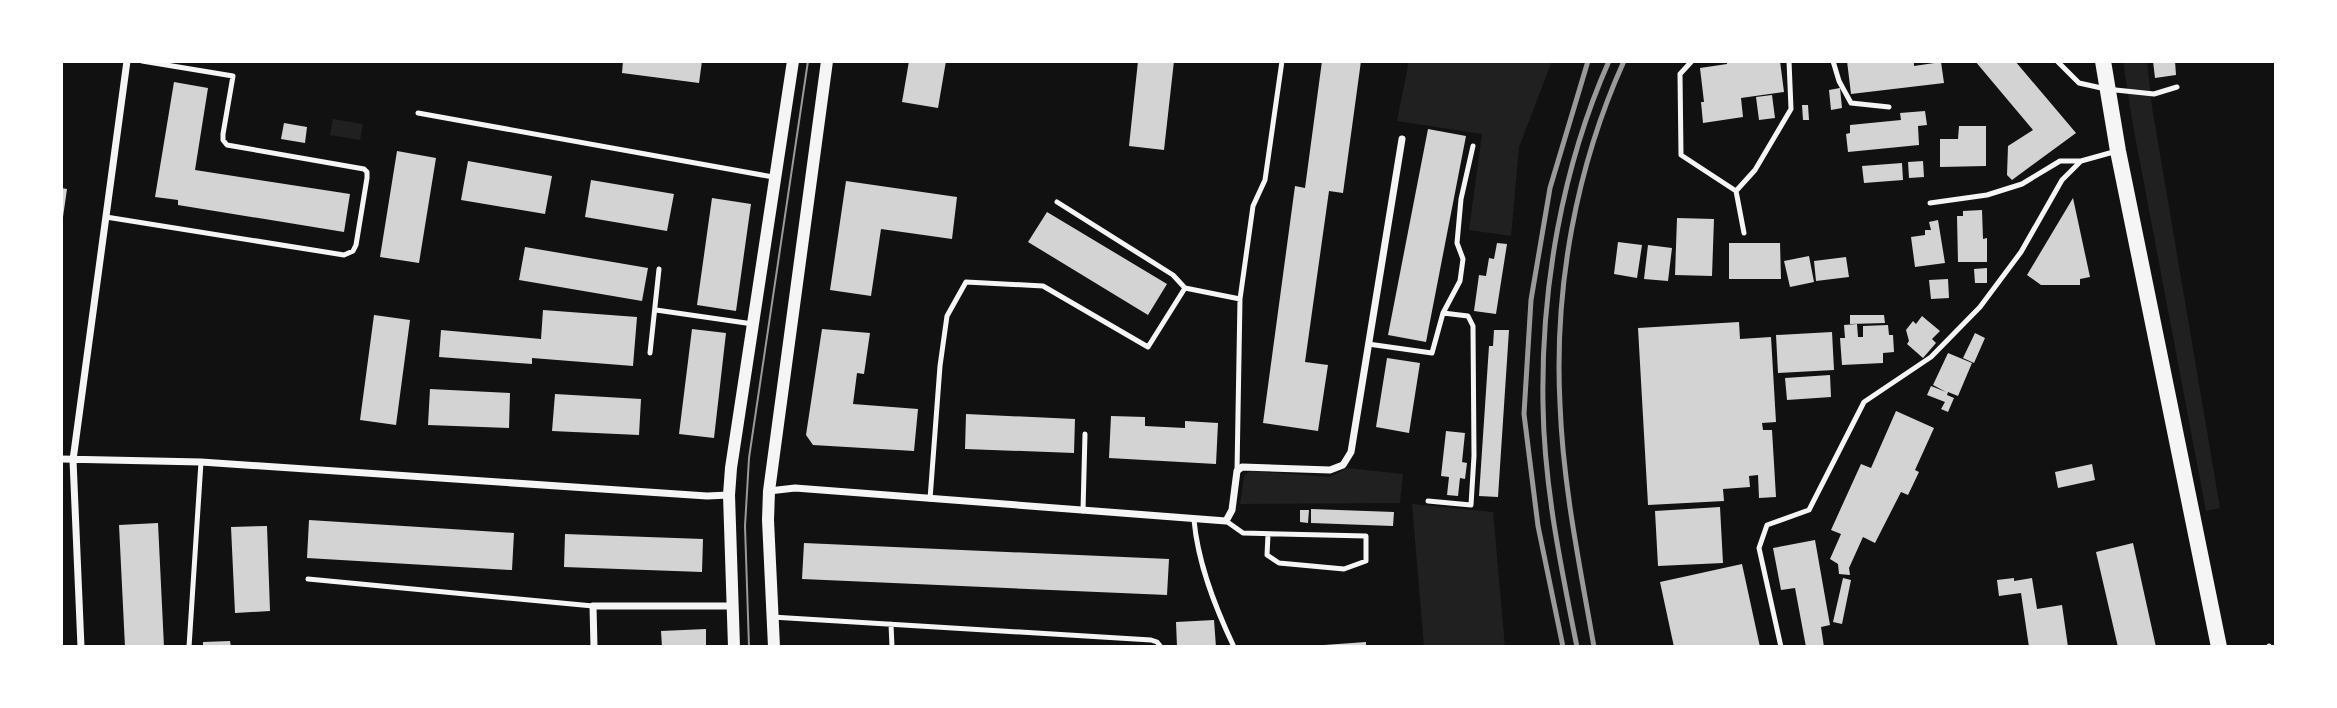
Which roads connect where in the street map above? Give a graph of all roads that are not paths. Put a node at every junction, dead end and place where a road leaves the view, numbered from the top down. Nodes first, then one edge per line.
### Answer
1 (127, 61) edge
2 (142, 61) edge
3 (793, 61) edge
4 (827, 61) edge
5 (1282, 61) edge
6 (1692, 61) edge
7 (1789, 61) edge
8 (1833, 61) edge
9 (2057, 61) edge
10 (2103, 61) edge
11 (2177, 87) dead end
12 (2106, 89) junction
13 (1889, 107) dead end
14 (418, 113) dead end
15 (1402, 139) dead end
16 (1473, 146) dead end
17 (2118, 151) junction
18 (2081, 161) junction
19 (777, 178) junction
20 (1736, 191) junction
21 (1057, 202) dead end
22 (1930, 203) dead end
23 (106, 217) junction
24 (1744, 233) dead end
25 (659, 269) dead end
26 (1185, 288) junction
27 (1240, 299) junction
28 (656, 310) junction
29 (1443, 313) junction
30 (753, 324) junction
31 (1368, 344) junction
32 (650, 353) dead end
33 (1085, 434) dead end
34 (61, 459) edge
35 (73, 460) junction
36 (201, 462) junction
37 (1237, 471) junction
38 (769, 491) junction
39 (729, 495) junction
40 (930, 500) junction
41 (1428, 500) dead end
42 (1083, 511) junction
43 (1194, 520) junction
44 (1226, 522) junction
45 (1268, 535) junction
46 (308, 579) dead end
47 (593, 606) junction
48 (732, 606) junction
49 (772, 617) junction
50 (891, 624) junction
51 (81, 647) edge
52 (189, 647) edge
53 (594, 647) edge
54 (734, 647) edge
55 (774, 647) edge
56 (892, 647) edge
57 (1161, 647) edge
58 (1234, 647) edge
59 (1781, 647) edge
60 (2219, 647) edge

1 - 23 street
2 - 23 lane
3 - 19 street
4 - 38 street
5 - 27 lane
6 - 20 lane
7 - 20 lane
8 - 13 lane
9 - 12 lane
10 - 12 main road
11 - 12 lane
12 - 17 main road
14 - 19 lane
15 - 31 street
16 - 29 lane
17 - 18 lane
17 - 60 main road
18 - 22 lane
18 - 59 lane
19 - 30 street
20 - 24 lane
21 - 26 lane
23 - 35 street
25 - 28 lane
26 - 27 lane
26 - 40 lane
27 - 37 lane
28 - 30 lane
28 - 32 lane
29 - 31 lane
29 - 41 lane
30 - 39 street
31 - 37 street
33 - 42 lane
34 - 35 street
35 - 36 street
35 - 51 street
36 - 39 street
36 - 52 lane
37 - 44 street
38 - 40 street
38 - 49 street
39 - 48 street
40 - 42 street
42 - 43 street
43 - 44 street
43 - 58 lane
44 - 45 lane
45 - 45 lane
46 - 47 lane
47 - 48 street
47 - 53 street
48 - 54 street
49 - 50 lane
49 - 55 street
50 - 56 lane
50 - 57 lane

